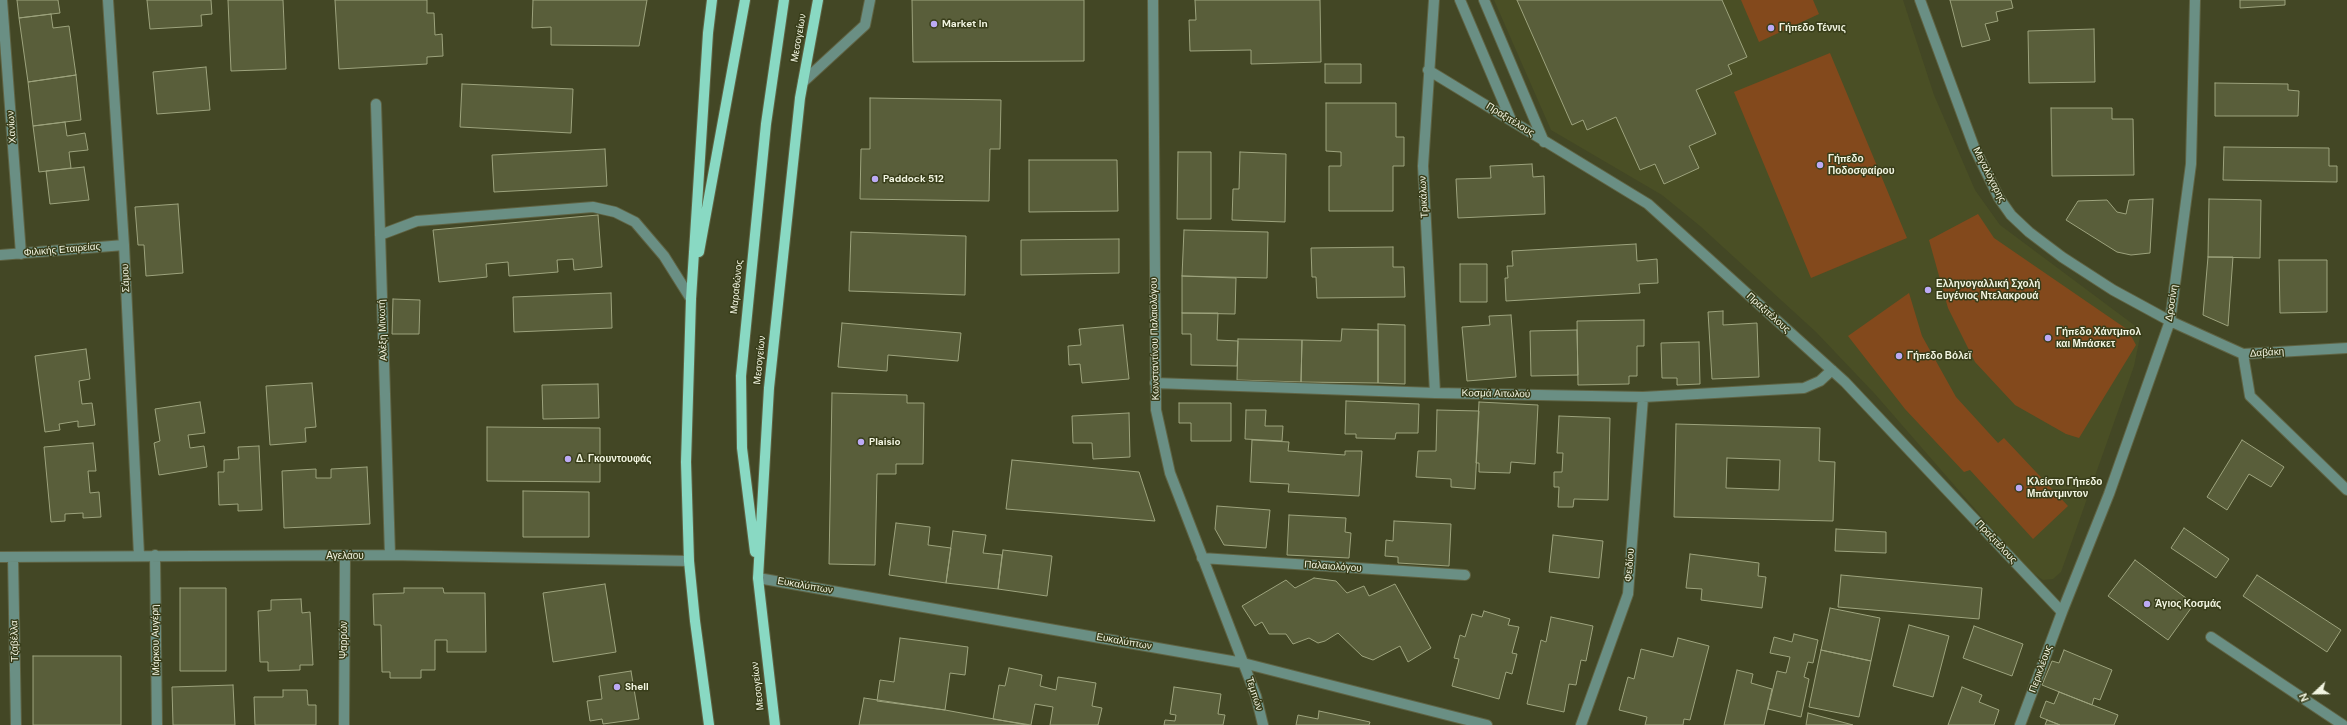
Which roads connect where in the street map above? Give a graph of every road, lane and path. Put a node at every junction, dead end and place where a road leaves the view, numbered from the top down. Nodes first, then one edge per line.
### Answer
1 (2, 0) edge
2 (108, 0) edge
3 (712, 0) edge
4 (744, 0) edge
5 (784, 0) edge
6 (818, 0) edge
7 (870, 0) edge
8 (1153, 0) edge
9 (1434, 0) edge
10 (1460, 0) edge
11 (1484, 0) edge
12 (1920, 0) edge
13 (2195, 0) edge
14 (1428, 70) junction
15 (803, 82) junction
16 (376, 104) dead end
17 (1511, 120) junction
18 (1544, 142) junction
19 (380, 235) junction
20 (124, 245) junction
21 (21, 254) junction
22 (0, 255) edge
23 (691, 299) junction
24 (2170, 321) junction
25 (2347, 348) edge
26 (2243, 354) junction
27 (1832, 370) junction
28 (1155, 382) junction
29 (1435, 393) junction
30 (1643, 397) junction
31 (2347, 490) edge
32 (139, 555) junction
33 (155, 555) junction
34 (390, 555) junction
35 (345, 556) junction
36 (0, 557) edge
37 (13, 557) junction
38 (1202, 558) junction
39 (690, 562) junction
40 (1464, 575) dead end
41 (758, 578) junction
42 (2062, 612) junction
43 (2211, 637) dead end
44 (1243, 663) junction
45 (16, 725) edge
46 (157, 725) edge
47 (344, 725) edge
48 (709, 725) edge
49 (775, 725) edge
50 (1263, 725) edge
51 (1486, 725) edge
52 (1581, 725) edge
53 (2020, 725) edge
54 (2343, 725) edge

1 - 21 street, Χανίων
2 - 20 street, Σάμου
3 - 23 main road
4 - 23 main road
5 - 41 main road, Μαραθώνος
6 - 15 main road, Μεσογείων
7 - 15 street
8 - 28 street, Κωνσταντίνου Παλαιολόγου
9 - 14 street, Τρικάλων
10 - 17 street
11 - 18 street
12 - 24 street, Μεγαλόχαρης
13 - 24 street, Δροσίνη
14 - 17 street, Πραξιτέλους
14 - 29 street, Τρικάλων
15 - 41 main road, Μεσογείων
16 - 19 street, Αλέξη Μινωτή
17 - 18 street, Πραξιτέλους
18 - 27 street, Πραξιτέλους
19 - 23 street
19 - 34 street, Αλέξη Μινωτή
20 - 21 street, Φιλικής Εταιρείας
20 - 32 street, Σάμου
21 - 22 street, Φιλικής Εταιρείας
23 - 39 main road
24 - 26 street, Δαβάκη
24 - 42 street, Δροσίνη
25 - 26 street, Δαβάκη
26 - 31 street
27 - 30 street, Κοσμά Αιτωλού
27 - 42 street, Πραξιτέλους
28 - 29 street, Κοσμά Αιτωλού
28 - 38 street, Κωνσταντίνου Παλαιολόγου
29 - 30 street, Κοσμά Αιτωλού
30 - 52 street, Φειδίου
32 - 33 street, Αγελάου
32 - 37 street, Αγελάου
33 - 35 street, Αγελάου
33 - 46 street, Μάρκου Αυγέρη
34 - 35 street, Αγελάου
34 - 39 street, Αγελάου
35 - 47 street, Ψαρρών
36 - 37 street, Αγελάου
37 - 45 street, Τζαβέλλα
38 - 40 street, Παλαιολόγου
38 - 44 street, Κωνσταντίνου Παλαιολόγου
39 - 48 main road
41 - 44 street, Ευκαλύπτων
41 - 49 main road, Μεσογείων
42 - 53 street, Περικλέους
43 - 54 street
44 - 50 street, Τεμπών
44 - 51 street, Ευκαλύπτων

